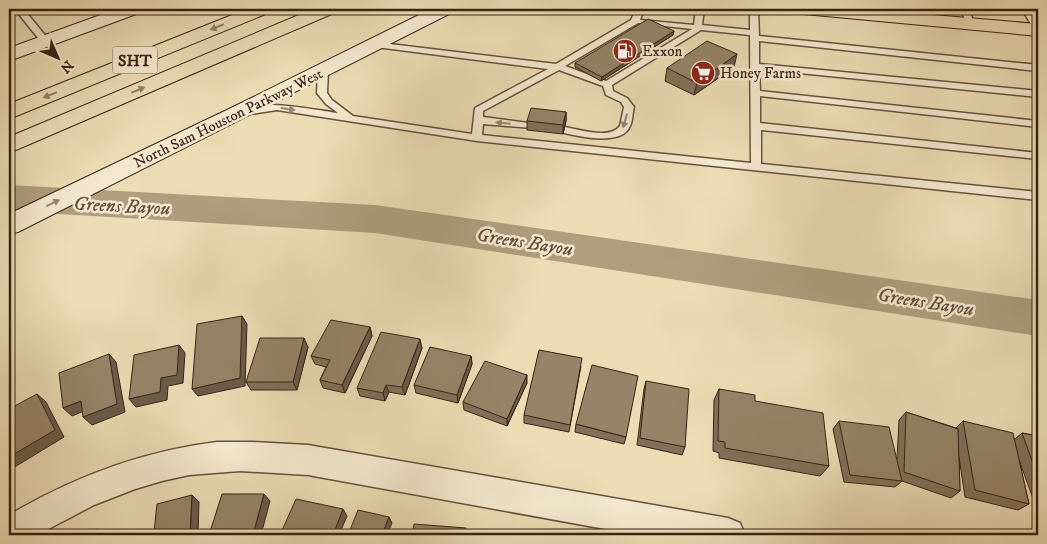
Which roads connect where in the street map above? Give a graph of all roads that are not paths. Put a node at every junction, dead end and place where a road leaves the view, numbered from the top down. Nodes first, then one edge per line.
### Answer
1 (133, 9) edge
2 (262, 9) edge
3 (326, 9) edge
4 (445, 9) edge
5 (640, 9) edge
6 (700, 9) edge
7 (754, 9) edge
8 (804, 9) edge
9 (1030, 9) edge
10 (9, 10) edge
11 (22, 10) edge
12 (104, 14) edge
13 (418, 15) edge
14 (967, 16) edge
15 (635, 22) junction
16 (1038, 22) edge
17 (697, 27) junction
18 (1038, 30) edge
19 (754, 36) junction
20 (45, 41) junction
21 (376, 44) junction
22 (9, 55) edge
23 (754, 66) junction
24 (558, 67) junction
25 (1038, 68) edge
26 (323, 71) junction
27 (606, 84) junction
28 (755, 93) junction
29 (1038, 94) edge
30 (9, 112) edge
31 (239, 113) junction
32 (350, 117) junction
33 (478, 120) junction
34 (1038, 124) edge
35 (528, 126) edge
36 (755, 126) junction
37 (564, 130) edge
38 (477, 138) junction
39 (9, 146) edge
40 (1038, 156) edge
41 (756, 167) junction
42 (1038, 196) edge
43 (9, 225) edge
44 (652, 528) edge
45 (9, 534) edge
46 (728, 535) edge

1 - 12 main road
2 -> 30 main road, SHT
39 -> 3 main road, SHT
4 - 13 main road, North Sam Houston Parkway West
5 - 15 lane
6 - 17 lane
7 - 19 lane
8 - 14 main road
9 - 16 street
10 - 11 lane
11 - 20 lane
12 - 20 main road
13 - 21 main road, North Sam Houston Parkway West
14 - 18 main road
15 - 17 lane
15 - 24 lane
17 - 19 lane
17 - 27 lane
19 - 23 lane
19 - 25 lane
20 - 22 main road
21 - 24 lane
21 - 26 main road, North Sam Houston Parkway West
23 - 28 lane
23 - 29 lane
24 - 27 lane
24 - 33 lane
26 - 31 main road, North Sam Houston Parkway West
26 - 32 lane
27 -> 37 lane
28 - 34 lane
28 - 36 lane
31 -> 32 lane
43 -> 31 main road, North Sam Houston Parkway West
32 - 38 lane
35 -> 33 lane
33 - 38 lane
36 - 40 lane
36 - 41 lane
38 - 41 lane
41 - 42 lane
44 - 45 street
44 - 46 street

